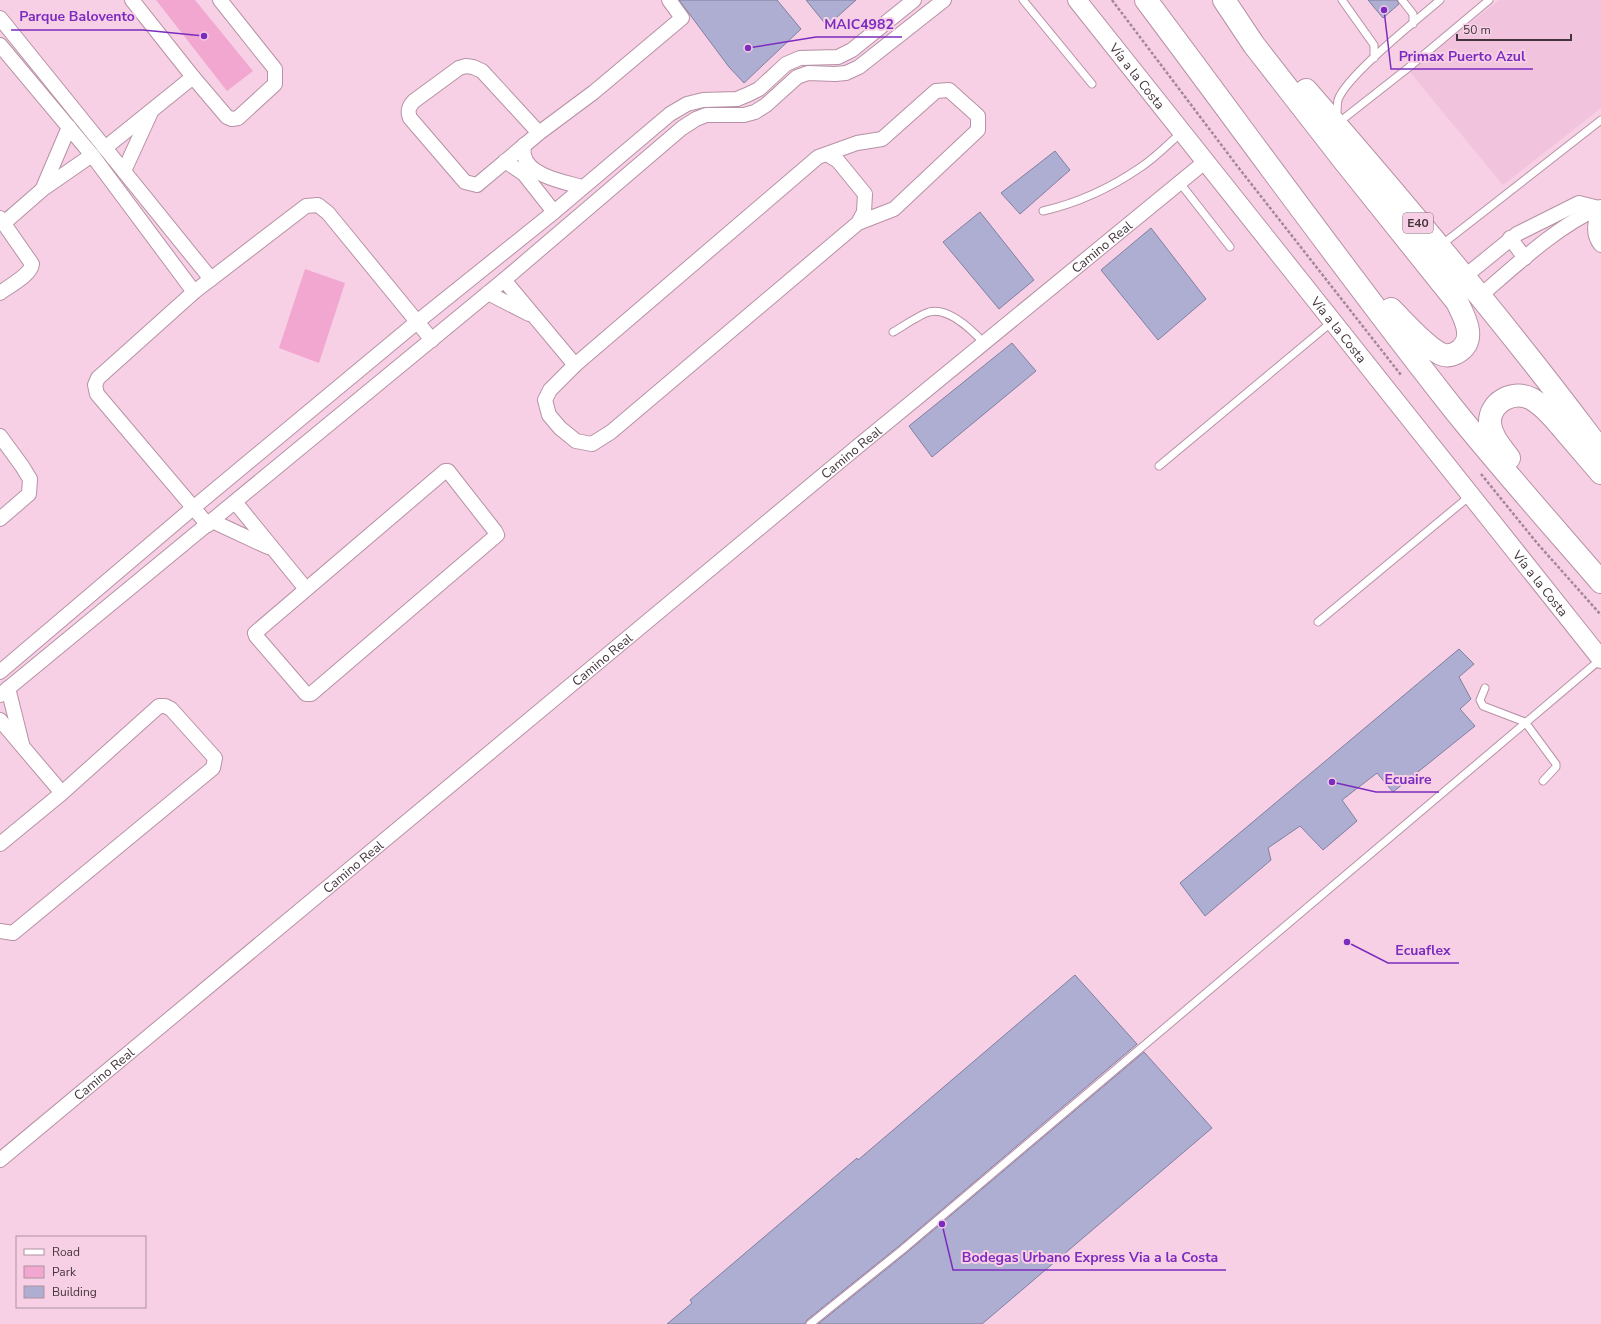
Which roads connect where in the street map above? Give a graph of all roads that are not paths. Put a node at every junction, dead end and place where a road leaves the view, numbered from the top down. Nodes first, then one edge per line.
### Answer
1 (132, 0) edge
2 (220, 0) edge
3 (669, 0) edge
4 (914, 0) edge
5 (944, 0) edge
6 (1023, 0) edge
7 (1076, 0) edge
8 (1146, 0) edge
9 (1224, 0) edge
10 (1228, 0) edge
11 (1342, 0) edge
12 (1402, 0) edge
13 (1440, 0) edge
14 (1489, 0) edge
15 (0, 18) edge
16 (1414, 24) junction
17 (0, 45) edge
18 (1374, 58) junction
19 (193, 78) junction
20 (1092, 84) dead end
21 (153, 108) junction
22 (1601, 120) edge
23 (1336, 125) junction
24 (69, 127) junction
25 (539, 133) junction
26 (1182, 133) junction
27 (524, 145) junction
28 (105, 148) junction
29 (627, 149) junction
30 (827, 154) junction
31 (92, 155) junction
32 (504, 161) junction
33 (1206, 161) junction
34 (640, 164) junction
35 (124, 171) junction
36 (1180, 183) junction
37 (582, 187) junction
38 (43, 189) junction
39 (1600, 207) edge
40 (1043, 211) dead end
41 (157, 212) junction
42 (554, 212) junction
43 (2, 221) edge
44 (143, 223) junction
45 (858, 223) junction
46 (1510, 238) junction
47 (1601, 245) edge
48 (1230, 247) dead end
49 (1439, 247) junction
50 (1337, 256) junction
51 (1525, 258) junction
52 (1464, 277) junction
53 (211, 279) junction
54 (504, 280) junction
55 (194, 292) junction
56 (0, 293) edge
57 (488, 293) junction
58 (1479, 297) junction
59 (533, 316) junction
60 (1333, 321) junction
61 (417, 322) junction
62 (893, 332) dead end
63 (432, 340) junction
64 (984, 343) junction
65 (574, 365) junction
66 (0, 436) edge
67 (1601, 451) edge
68 (1160, 466) dead end
69 (1601, 473) edge
70 (1471, 495) junction
71 (235, 502) junction
72 (193, 508) junction
73 (0, 519) edge
74 (210, 523) junction
75 (272, 549) junction
76 (1582, 560) junction
77 (1601, 582) edge
78 (306, 589) junction
79 (1318, 622) dead end
80 (1601, 659) edge
81 (0, 672) edge
82 (1485, 688) dead end
83 (4, 692) edge
84 (0, 720) edge
85 (1525, 722) junction
86 (23, 746) junction
87 (1543, 781) dead end
88 (62, 793) junction
89 (0, 844) edge
90 (0, 931) edge
91 (0, 1160) edge
92 (810, 1324) edge

1 - 19 street
2 - 19 street
3 - 25 street
4 - 29 street
5 - 34 street
6 - 20 lane
7 - 26 street, Vía a la Costa
8 - 50 highway
9 - 50 highway
10 - 23 highway, E40
11 - 18 lane
12 - 16 lane
13 - 16 lane
14 - 23 lane
15 - 28 street
16 - 18 lane
17 - 24 street
18 - 23 lane
19 - 21 street
21 - 28 street
21 - 35 street
22 - 49 lane
23 - 49 highway, E40
24 - 31 street
24 - 38 street
25 - 27 street
25 - 32 street
26 - 33 street, Vía a la Costa
26 - 40 lane
27 - 32 street
27 - 37 street
28 - 35 street
29 - 34 street
29 - 37 street
30 - 45 street
30 - 45 street
30 - 65 street
31 - 38 street
31 - 44 street
32 - 42 street
33 - 36 street, Camino Real
33 - 60 street, Vía a la Costa
34 - 54 street
35 - 41 street
36 - 48 lane
36 - 64 street, Camino Real
37 - 42 street
38 - 43 street
39 - 46 street
39 - 47 street
39 - 51 street
41 - 44 street
41 - 53 street
42 - 61 street
43 - 56 street
44 - 55 street
45 - 65 street
46 - 51 street
46 - 52 street
49 - 52 highway, E40
50 - 76 highway
51 - 58 street
52 - 58 highway, E40
53 - 55 street
53 - 61 street
54 - 57 street
54 - 59 street
55 - 72 street
57 - 59 street
57 - 63 street
58 - 67 highway, E40
59 - 65 street
60 - 68 lane
60 - 70 street, Vía a la Costa
61 - 63 street
61 - 72 street
62 - 64 lane
63 - 71 street
64 - 91 street, Camino Real
66 - 73 street
69 - 76 highway
70 - 79 lane
70 - 80 street, Vía a la Costa
71 - 74 street
71 - 75 street
72 - 74 street
72 - 81 street
74 - 75 street
74 - 83 street
75 - 78 street
76 - 77 highway
78 - 78 street
80 - 85 lane
82 - 85 lane
83 - 86 street
84 - 86 street
85 - 87 lane
85 - 92 lane
86 - 88 street
88 - 89 street
88 - 90 street

